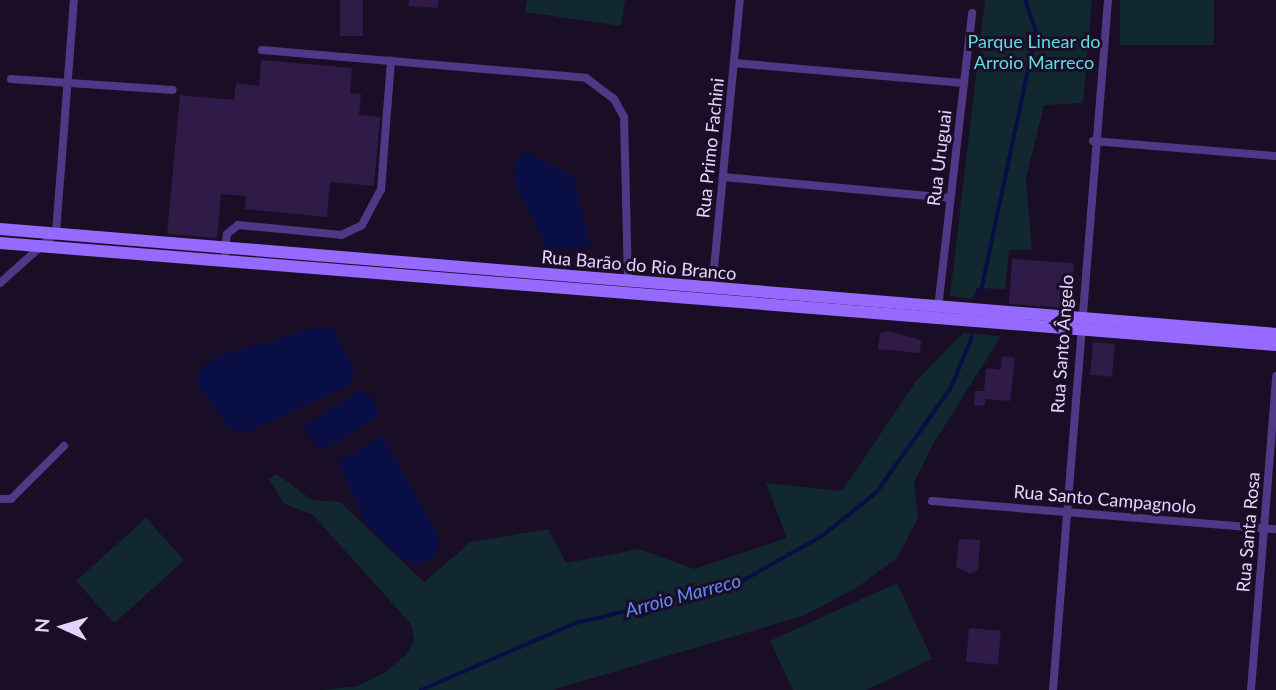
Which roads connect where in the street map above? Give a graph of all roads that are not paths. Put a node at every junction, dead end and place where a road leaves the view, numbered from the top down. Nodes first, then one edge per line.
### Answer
1 (74, 0) edge
2 (740, 0) edge
3 (1108, 0) edge
4 (972, 13) dead end
5 (262, 50) dead end
6 (391, 60) junction
7 (734, 63) junction
8 (11, 79) dead end
9 (68, 83) junction
10 (964, 83) junction
11 (173, 90) dead end
12 (1093, 141) junction
13 (1276, 156) edge
14 (723, 177) junction
15 (950, 198) junction
16 (0, 229) edge
17 (56, 233) junction
18 (0, 243) edge
19 (39, 246) junction
20 (225, 247) junction
21 (225, 261) junction
22 (359, 265) junction
23 (0, 283) edge
24 (627, 287) junction
25 (711, 294) junction
26 (938, 308) junction
27 (1010, 319) junction
28 (1079, 325) junction
29 (1276, 334) edge
30 (1276, 345) edge
31 (1276, 376) edge
32 (64, 446) dead end
33 (0, 499) edge
34 (932, 501) dead end
35 (1066, 512) junction
36 (1264, 528) junction
37 (1276, 529) edge
38 (1053, 690) edge
39 (1251, 690) edge

1 - 9 street
2 - 7 street, Rua Primo Fachini
3 - 12 street, Rua Santo Ângelo
4 - 10 street, Rua Uruguai
5 - 6 street
6 - 20 street
6 - 24 street
7 - 10 street
7 - 14 street, Rua Primo Fachini
8 - 9 street
9 - 11 street
9 - 17 street
10 - 15 street, Rua Uruguai
12 - 13 street
12 - 28 street, Rua Santo Ângelo
14 - 15 street
14 - 25 street, Rua Primo Fachini
15 - 26 street, Rua Uruguai
16 - 17 main road, Rua Barão do Rio Branco
17 - 19 street
17 - 20 main road, Rua Barão do Rio Branco
18 - 19 main road, Rua Barão do Rio Branco
19 - 21 main road, Rua Barão do Rio Branco
19 - 23 street
20 - 21 street
20 - 22 main road, Rua Barão do Rio Branco
21 - 22 main road, Rua Barão do Rio Branco
22 - 24 main road, Rua Barão do Rio Branco
24 - 25 main road, Rua Barão do Rio Branco
25 - 26 main road, Rua Barão do Rio Branco
25 - 27 main road, Rua Barão do Rio Branco
26 - 27 main road, Rua Barão do Rio Branco
27 - 28 main road, Rua Barão do Rio Branco
28 - 29 main road, Rua Barão do Rio Branco
28 - 30 main road, Rua Barão do Rio Branco
28 - 35 street, Rua Santo Ângelo
31 - 36 street, Rua Santa Rosa
32 - 33 street
34 - 35 street, Rua Santo Campagnolo
35 - 36 street, Rua Santo Campagnolo
35 - 38 street, Rua Santo Ângelo
36 - 37 street, Rua Santo Campagnolo
36 - 39 street, Rua Santa Rosa

